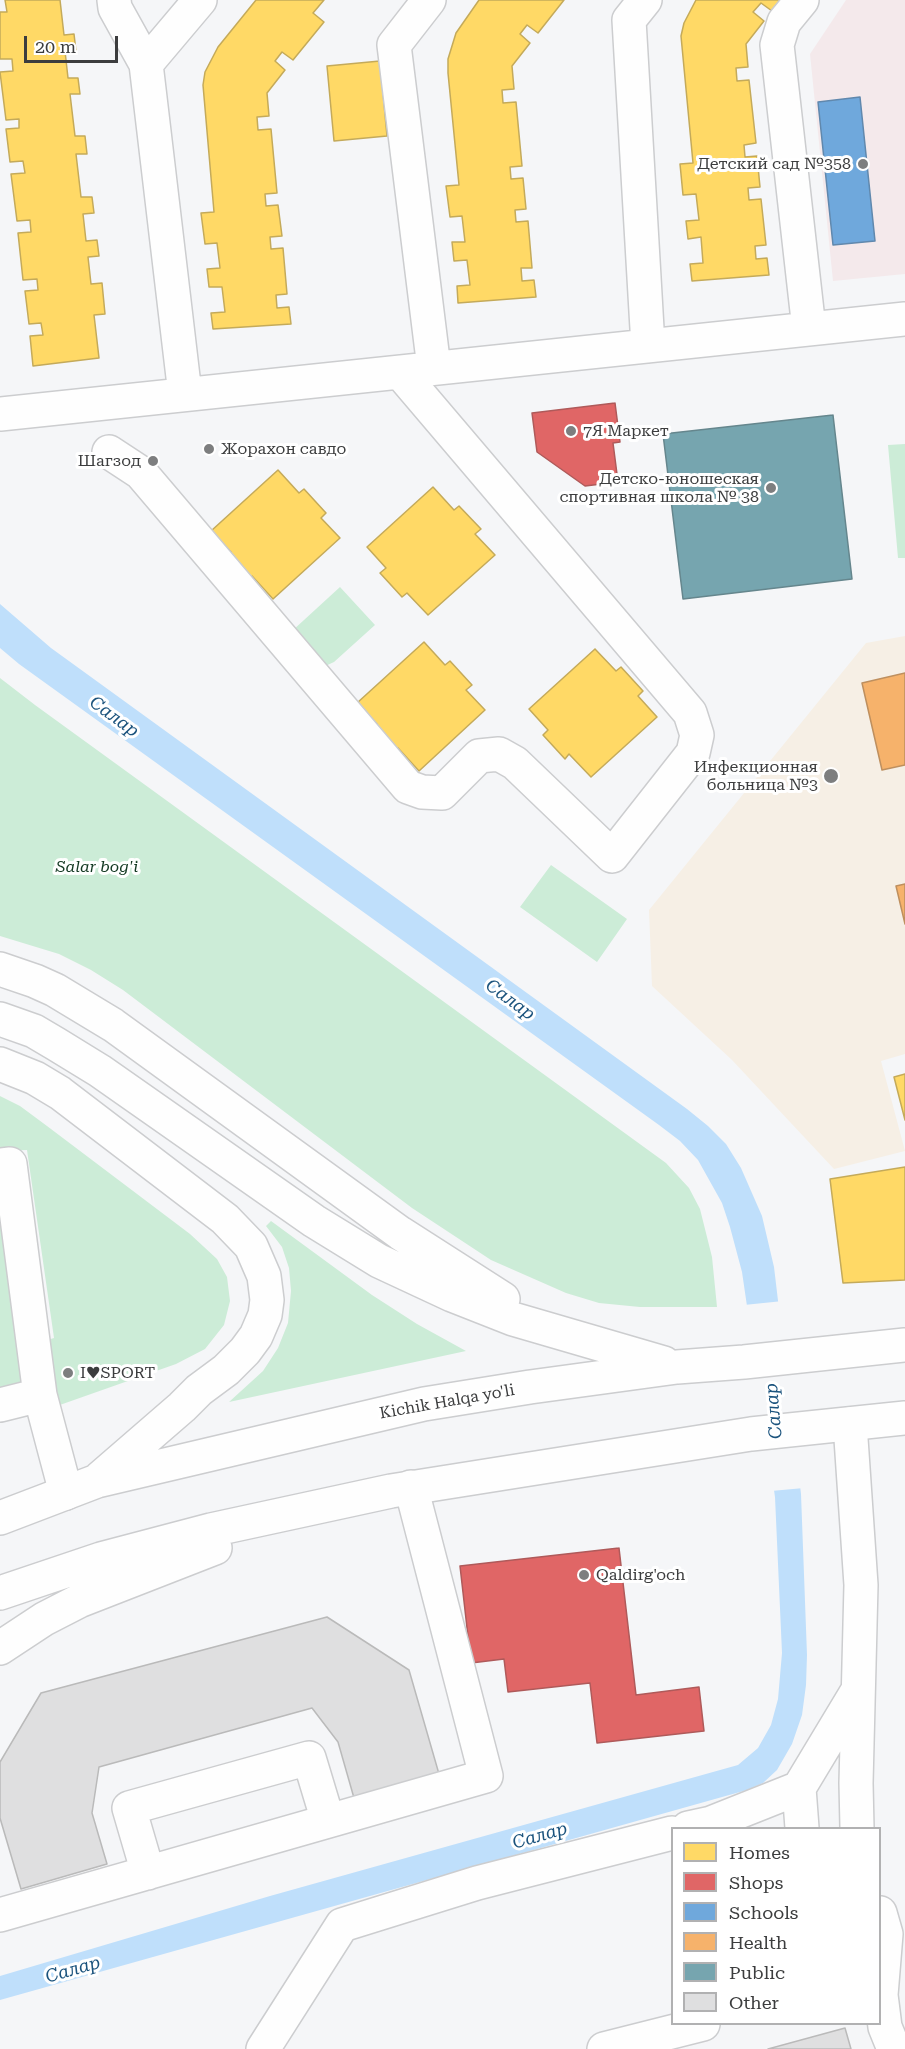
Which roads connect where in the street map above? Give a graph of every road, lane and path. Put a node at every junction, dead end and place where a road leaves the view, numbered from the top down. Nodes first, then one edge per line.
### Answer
1 (114, 0) edge
2 (200, 0) edge
3 (429, 0) edge
4 (645, 0) edge
5 (802, 0) edge
6 (146, 64) junction
7 (905, 319) edge
8 (809, 329) junction
9 (648, 346) junction
10 (434, 368) junction
11 (400, 372) junction
12 (185, 394) junction
13 (0, 414) edge
14 (110, 452) dead end
15 (0, 969) edge
16 (0, 1019) edge
17 (0, 1064) edge
18 (0, 1165) edge
19 (576, 1339) junction
20 (905, 1345) edge
21 (677, 1367) junction
22 (40, 1395) junction
23 (0, 1405) edge
24 (905, 1418) edge
25 (850, 1424) junction
26 (97, 1481) junction
27 (411, 1487) junction
28 (66, 1493) junction
29 (329, 1503) junction
30 (0, 1518) edge
31 (0, 1593) edge
32 (0, 1648) edge
33 (859, 1689) junction
34 (799, 1788) junction
35 (328, 1821) junction
36 (693, 1827) edge
37 (802, 1827) edge
38 (856, 1827) edge
39 (671, 1833) edge
40 (148, 1873) junction
41 (0, 1915) edge
42 (890, 1926) edge
43 (881, 1988) edge
44 (881, 2001) edge
45 (699, 2025) edge
46 (263, 2049) edge
47 (604, 2049) edge
48 (894, 2049) edge

1 - 6 main road
2 - 6 main road
3 - 10 main road
4 - 9 main road
5 - 8 main road
6 - 12 main road
7 - 8 main road
8 - 9 main road
9 - 10 main road
10 - 11 main road
11 - 12 main road
11 - 14 main road
12 - 13 main road
15 - 19 main road
16 - 19 main road
17 - 26 main road
18 - 22 main road
19 - 21 main road
20 - 21 main road, Kichik Halqa yo'li
21 - 26 main road, Kichik Halqa yo'li
22 - 23 main road
22 - 28 main road
24 - 25 main road
25 - 27 main road
25 - 33 main road
26 - 28 main road, Kichik Halqa yo'li
27 - 29 main road
27 - 35 main road
28 - 30 main road, Kichik Halqa yo'li
29 - 31 main road
29 - 32 main road
33 - 34 main road
33 - 38 main road
34 - 36 main road
34 - 37 main road
35 - 40 main road
35 - 40 main road
39 - 46 main road
40 - 41 main road
42 - 43 main road
44 - 48 main road
45 - 47 main road

